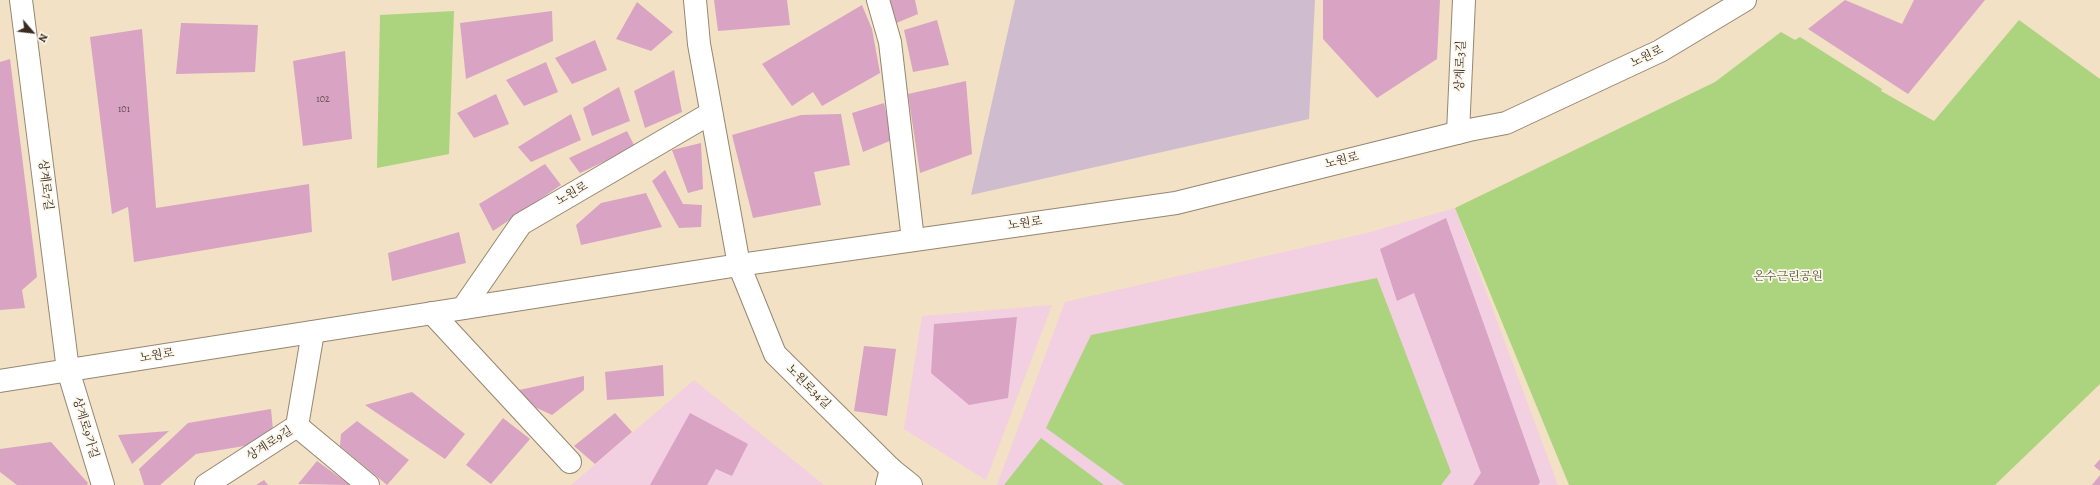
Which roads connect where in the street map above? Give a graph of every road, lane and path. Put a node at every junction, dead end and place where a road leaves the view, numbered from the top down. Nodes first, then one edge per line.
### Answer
1 (21, 0) edge
2 (695, 0) edge
3 (878, 0) edge
4 (1464, 0) edge
5 (1745, 0) edge
6 (711, 113) junction
7 (1458, 132) junction
8 (913, 240) junction
9 (739, 265) junction
10 (463, 308) junction
11 (432, 313) junction
12 (313, 332) junction
13 (68, 370) junction
14 (0, 381) edge
15 (297, 426) junction
16 (570, 462) dead end
17 (889, 477) edge
18 (103, 485) edge
19 (206, 485) edge
20 (368, 485) edge
21 (911, 485) edge

1 - 13 street, 상계로7길
2 - 6 street
3 - 8 street
4 - 7 street, 상계로3길
5 - 7 street, 노원로
6 - 9 street
6 - 10 street, 노원로
7 - 8 street, 노원로
8 - 9 street, 노원로
9 - 10 street, 노원로
9 - 17 street, 노원로34길
10 - 11 street, 노원로
11 - 12 street, 노원로
11 - 16 street
12 - 13 street, 노원로
12 - 15 street
13 - 14 street, 노원로
13 - 18 street, 상계로9가길
15 - 19 street, 상계로9길
15 - 20 street, 상계로9길
17 - 21 street, 노원로34길

